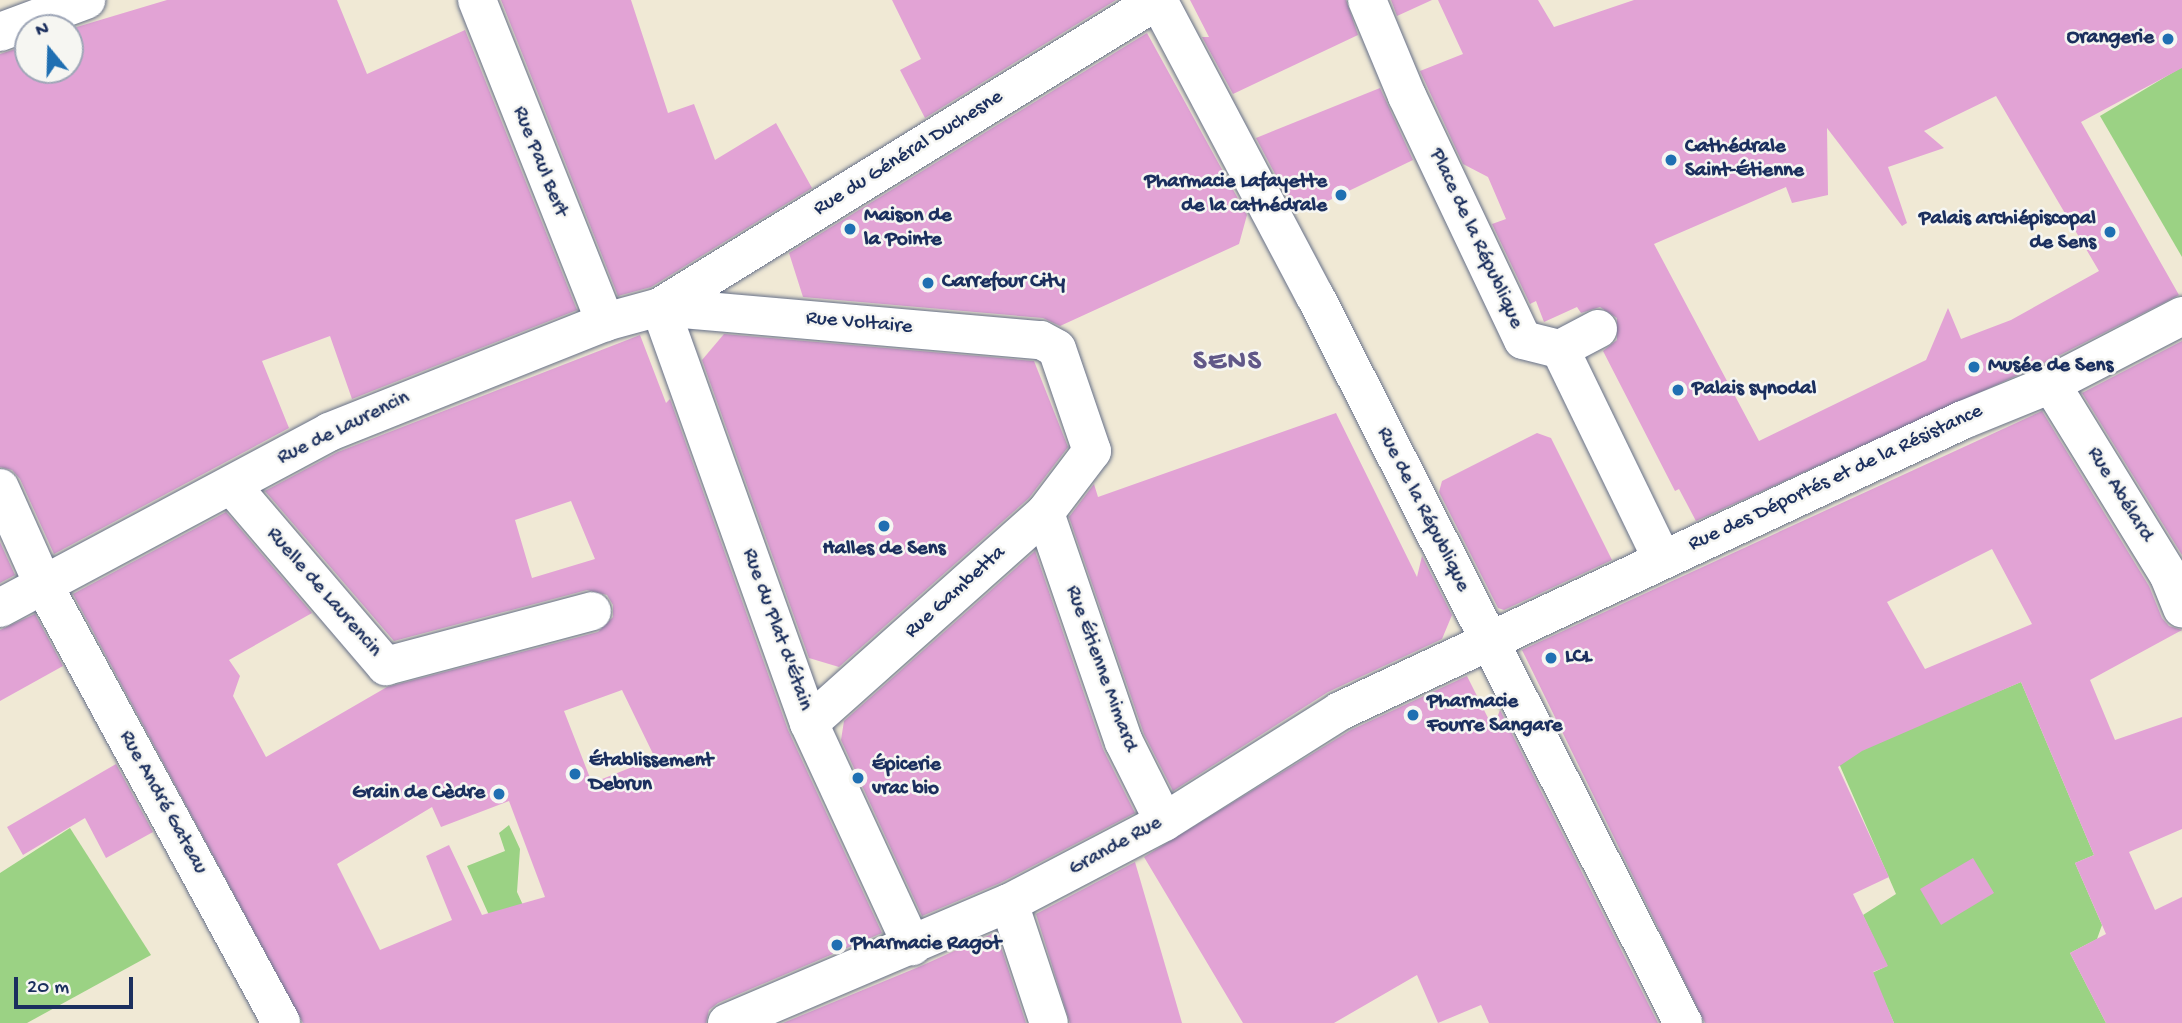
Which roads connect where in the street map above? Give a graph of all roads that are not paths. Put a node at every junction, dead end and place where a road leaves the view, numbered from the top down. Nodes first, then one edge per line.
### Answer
1 (86, 0) edge
2 (477, 0) edge
3 (1158, 0) edge
4 (1367, 0) edge
5 (0, 32) edge
6 (660, 307) junction
7 (2182, 316) edge
8 (605, 322) junction
9 (1598, 328) dead end
10 (1560, 349) junction
11 (2051, 384) junction
12 (1092, 451) joint
13 (232, 486) junction
14 (0, 488) edge
15 (1045, 513) junction
16 (1662, 559) junction
17 (43, 584) junction
18 (0, 608) edge
19 (2182, 609) edge
20 (569, 621) dead end
21 (1490, 642) junction
22 (809, 723) junction
23 (1164, 822) junction
24 (1009, 903) junction
25 (912, 946) junction
26 (281, 1023) edge
27 (727, 1023) edge
28 (1049, 1023) edge
29 (1682, 1023) edge

1 - 5 street
2 - 8 street, Rue Paul Bert
3 - 6 street, Rue du Général Duchesne
3 - 21 street, Rue de la République
4 - 10 street, Place de la République
6 - 8 street, Rue de Laurencin
6 - 12 street, Rue Voltaire
6 - 22 street, Rue du Plat d'Étain
7 - 11 street, Rue des Déportés et de la Résistance
8 - 13 street, Rue de Laurencin
9 - 10 street
10 - 16 street
11 - 16 street, Rue des Déportés et de la Résistance
11 - 19 street, Rue Abélard
12 - 15 street, Rue Gambetta
13 - 17 street, Rue de Laurencin
13 - 20 street, Ruelle de Laurencin
14 - 17 street, Rue André Gateau
15 - 22 street, Rue Gambetta
15 - 23 street, Rue Étienne Mimard
16 - 21 street, Rue des Déportés et de la Résistance
17 - 18 street, Rue de Laurencin
17 - 26 street, Rue André Gateau
21 - 23 street, Grande Rue
21 - 29 street, Rue de la République
22 - 25 street, Rue du Plat d'Étain
23 - 24 street, Grande Rue
24 - 25 street, Grande Rue
24 - 28 street
25 - 27 street, Grande Rue

